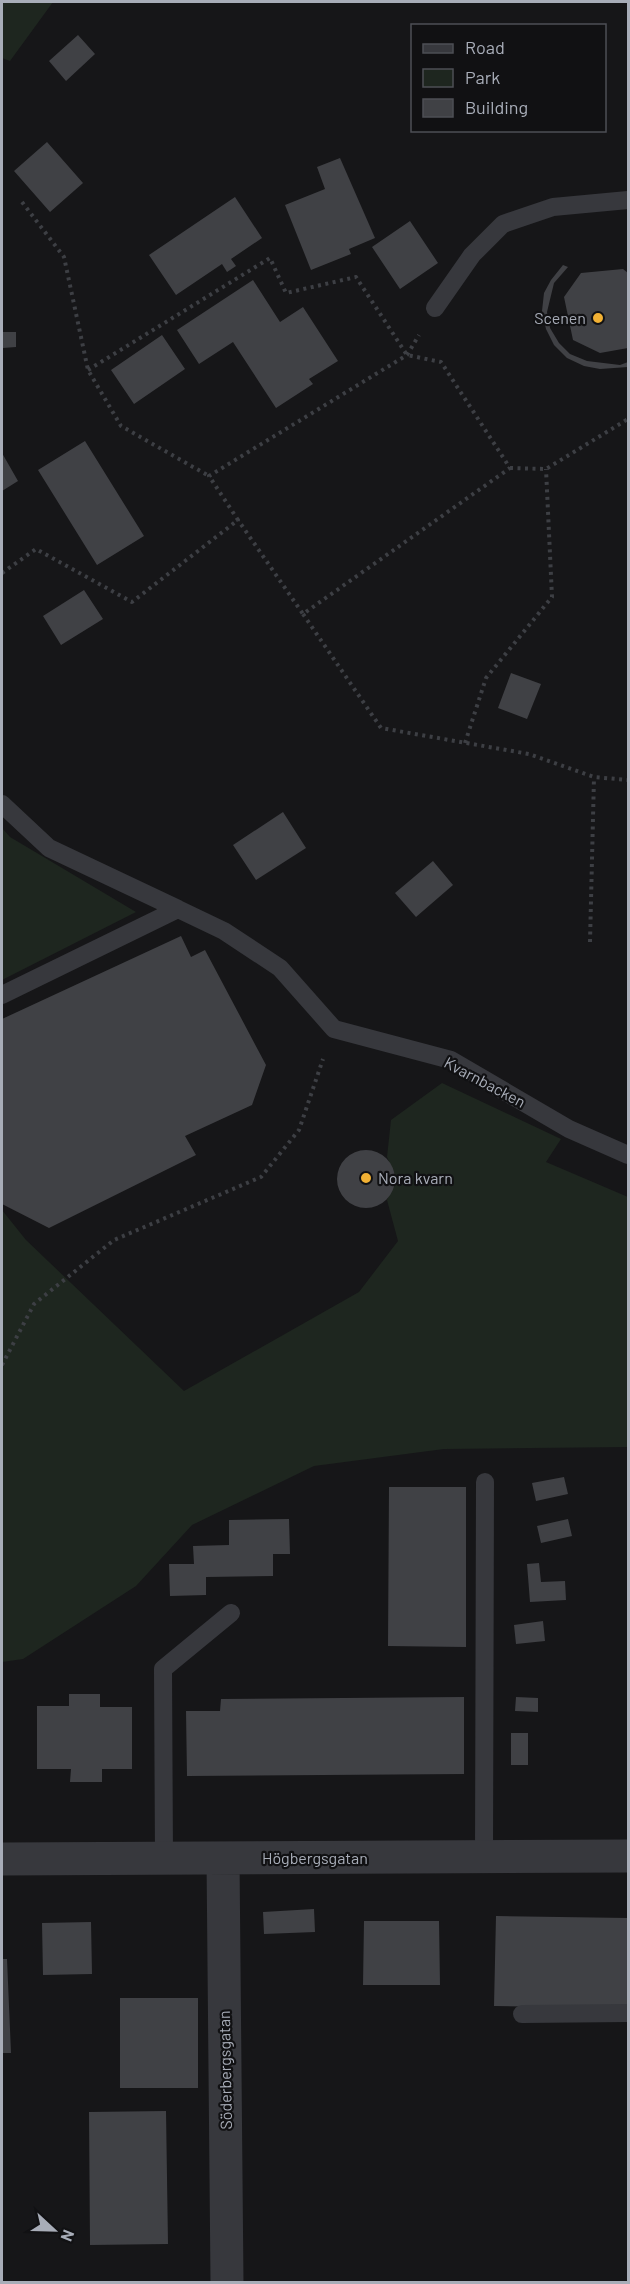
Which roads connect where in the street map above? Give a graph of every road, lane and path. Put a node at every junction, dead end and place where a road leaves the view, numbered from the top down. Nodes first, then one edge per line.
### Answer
1 (628, 200) edge
2 (22, 202) dead end
3 (435, 308) joint
4 (406, 356) junction
5 (88, 370) junction
6 (627, 421) edge
7 (510, 468) junction
8 (546, 469) junction
9 (208, 476) junction
10 (238, 520) junction
11 (2, 573) edge
12 (303, 614) junction
13 (465, 743) junction
14 (594, 777) junction
15 (628, 780) edge
16 (2, 804) edge
17 (178, 909) junction
18 (590, 942) dead end
19 (2, 996) edge
20 (334, 1029) junction
21 (628, 1155) edge
22 (2, 1365) edge
23 (485, 1482) dead end
24 (231, 1613) dead end
25 (483, 1856) junction
26 (628, 1856) edge
27 (164, 1858) junction
28 (223, 1858) junction
29 (2, 1859) edge
30 (628, 2013) edge
31 (522, 2014) dead end
32 (227, 2283) edge

1 - 3 lane
2 - 5 path
3 - 4 path
4 - 5 path
4 - 7 path
4 - 9 path
5 - 9 path
6 - 8 path
7 - 8 path
7 - 12 path
8 - 13 path
9 - 10 path
10 - 11 path
10 - 12 path
12 - 13 path
13 - 14 path
14 - 15 path
14 - 18 path
16 - 17 lane
17 - 19 lane
17 - 20 lane
20 - 21 lane, Kvarnbacken
20 - 22 path
23 - 25 lane
24 - 27 lane
25 - 26 street, Högbergsgatan
25 - 28 street, Högbergsgatan
27 - 28 street, Högbergsgatan
27 - 29 street, Högbergsgatan
28 - 32 street, Söderbergsgatan
30 - 31 lane

